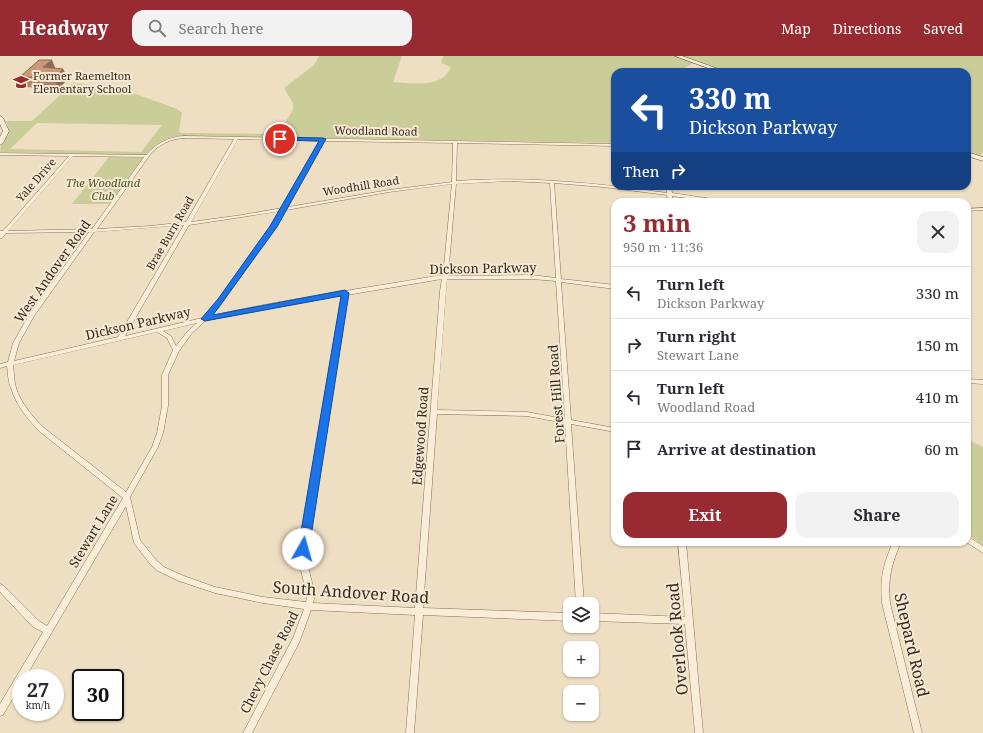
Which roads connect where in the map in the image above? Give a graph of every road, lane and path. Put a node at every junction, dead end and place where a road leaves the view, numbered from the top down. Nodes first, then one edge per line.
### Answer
1 (677, 56) edge
2 (712, 68) edge
3 (0, 118) edge
4 (237, 138) junction
5 (323, 139) junction
6 (455, 142) junction
7 (0, 143) edge
8 (611, 145) edge
9 (0, 154) edge
10 (72, 155) junction
11 (971, 155) edge
12 (148, 156) junction
13 (983, 159) edge
14 (453, 183) junction
15 (552, 183) junction
16 (611, 188) edge
17 (628, 190) edge
18 (670, 190) edge
19 (671, 194) junction
20 (291, 197) junction
21 (670, 198) edge
22 (698, 198) edge
23 (306, 205) junction
24 (284, 209) junction
25 (981, 209) edge
26 (971, 210) edge
27 (983, 215) edge
28 (186, 224) junction
29 (94, 231) junction
30 (2, 232) edge
31 (0, 237) edge
32 (445, 277) junction
33 (559, 279) junction
34 (611, 286) edge
35 (345, 293) junction
36 (205, 319) junction
37 (158, 330) junction
38 (120, 339) junction
39 (176, 350) junction
40 (10, 364) junction
41 (0, 366) edge
42 (971, 381) edge
43 (983, 382) edge
44 (434, 412) junction
45 (569, 421) junction
46 (611, 429) edge
47 (127, 497) junction
48 (971, 541) edge
49 (682, 546) edge
50 (895, 546) edge
51 (983, 550) edge
52 (0, 587) edge
53 (580, 597) edge
54 (309, 606) junction
55 (420, 612) junction
56 (563, 617) edge
57 (599, 617) edge
58 (689, 621) junction
59 (48, 631) junction
60 (0, 712) edge
61 (247, 733) edge
62 (410, 733) edge
63 (699, 733) edge
64 (918, 733) edge

1 - 2 street
3 - 7 street
4 - 5 street, Woodland Road
4 - 12 street, Woodland Road
4 - 28 street, Brae Burn Road
5 - 6 street, Woodland Road
5 - 20 street, Stewart Lane
6 - 8 street, Woodland Road
6 - 14 street, Edgewood Road
9 - 10 street
10 - 12 street
10 - 30 street, Yale Drive
11 - 13 street
12 - 29 street, West Andover Road
14 - 15 street, Woodhill Road
14 - 23 street, Woodhill Road
14 - 32 street, Edgewood Road
15 - 16 street, Woodhill Road
15 - 33 street, Forest Hill Road
17 - 19 street, Woodhill Road
18 - 19 street
19 - 21 street
19 - 22 street, Woodhill Road
20 - 23 street
20 - 24 street, Stewart Lane
23 - 24 street, Woodhill Road
24 - 28 street, Woodhill Road
24 - 36 street, Stewart Lane
25 - 26 street
25 - 27 street
28 - 29 street, Woodhill Road
28 - 38 street, Brae Burn Road
29 - 30 street, Woodhill Road
29 - 40 street, West Andover Road
30 - 31 street, Yale Drive
32 - 33 street, Dickson Parkway
32 - 35 street, Dickson Parkway
32 - 44 street, Edgewood Road
33 - 34 street, Dickson Parkway
33 - 45 street, Forest Hill Road
35 - 36 street, Dickson Parkway
35 - 54 street, Chevy Chase Road
36 - 37 street, Dickson Parkway
36 - 39 street, Stewart Lane
37 - 38 street, Dickson Parkway
37 - 39 street
38 - 40 street, Dickson Parkway
39 - 47 street, Stewart Lane
40 - 41 street, Dickson Parkway
40 - 47 street
42 - 43 street
44 - 45 street
44 - 55 street, Edgewood Road
45 - 46 street
45 - 53 street, Forest Hill Road
47 - 54 street, South Andover Road
47 - 59 street, Stewart Lane
48 - 51 street
49 - 58 street, Overlook Road
50 - 64 street, Shepard Road
52 - 59 street
54 - 55 street, South Andover Road
54 - 61 street, Chevy Chase Road
55 - 56 street, South Andover Road
55 - 62 street, Edgewood Road
57 - 58 street
58 - 63 street, Overlook Road
59 - 60 street, Stewart Lane

